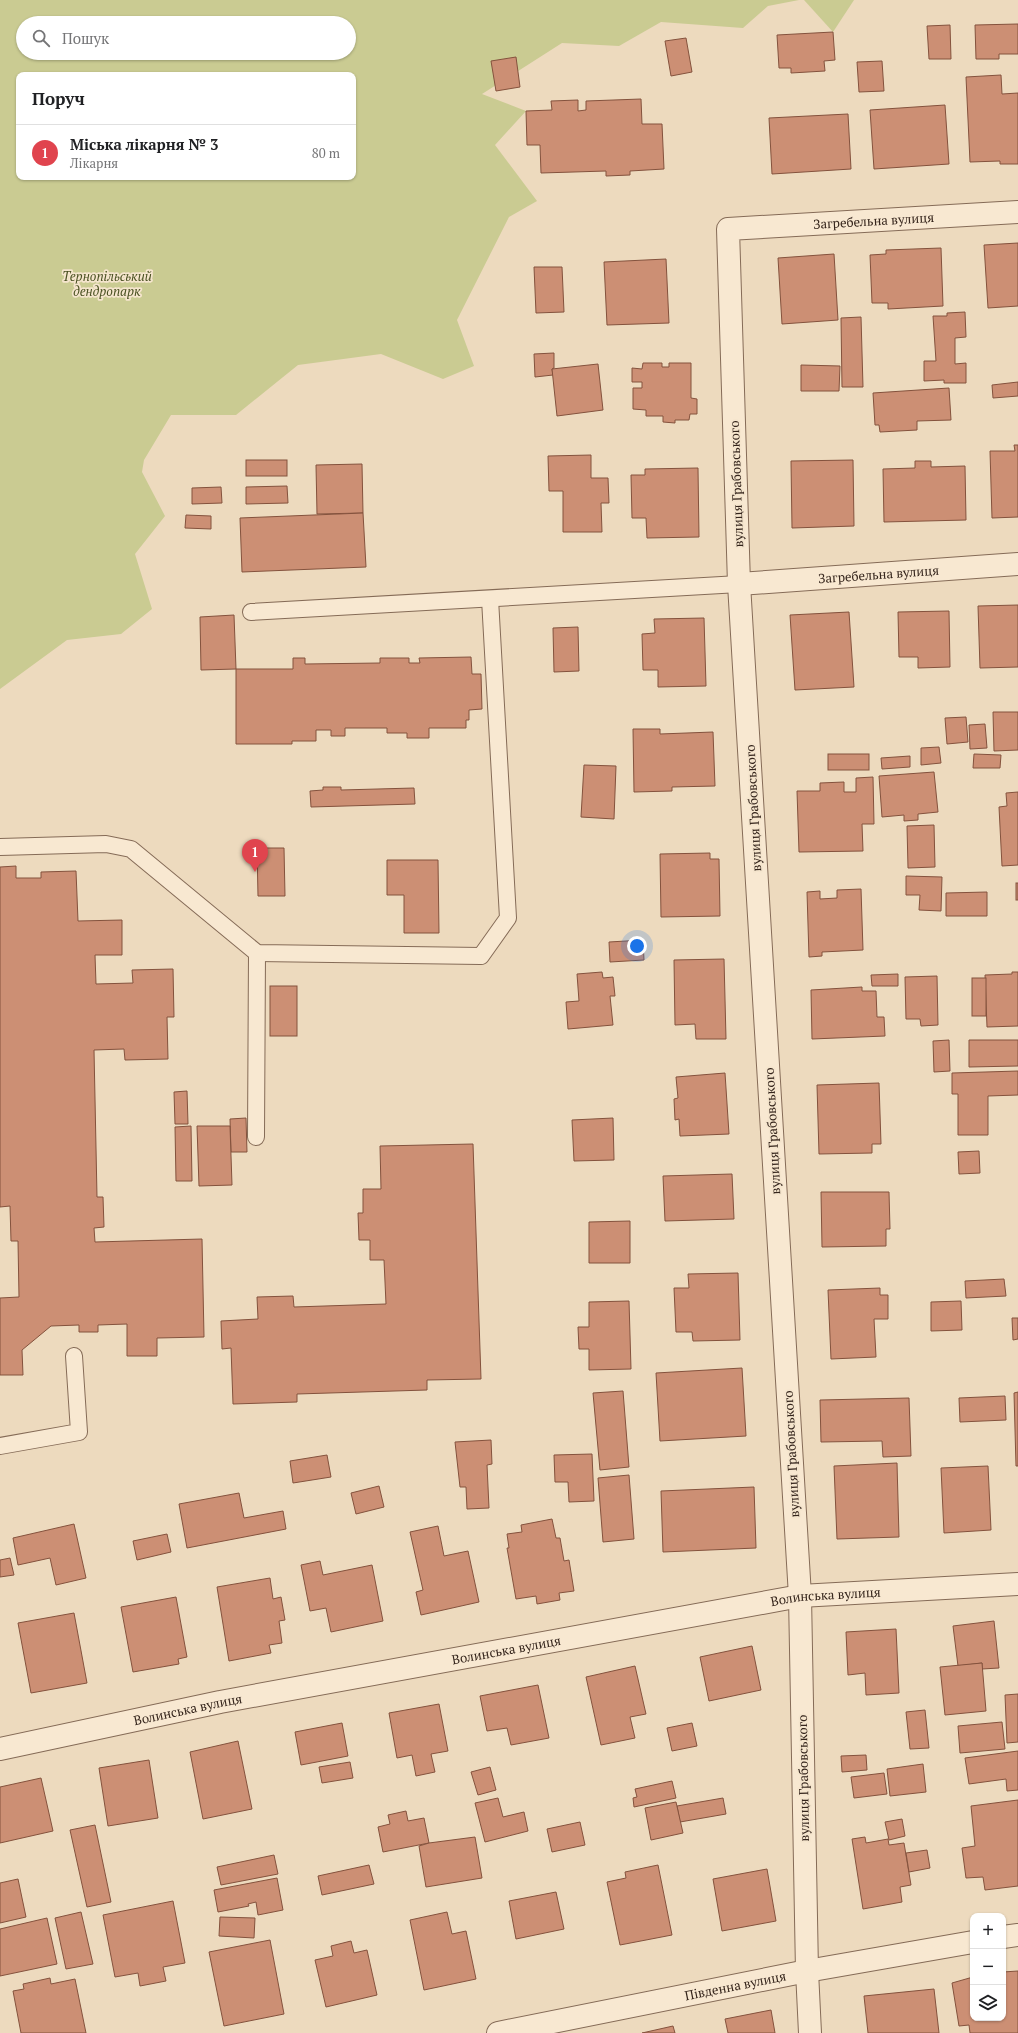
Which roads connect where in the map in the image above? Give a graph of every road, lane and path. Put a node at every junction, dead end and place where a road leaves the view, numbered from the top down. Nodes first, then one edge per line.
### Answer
1 (1018, 212) edge
2 (728, 229) joint
3 (1018, 564) edge
4 (739, 584) junction
5 (490, 599) junction
6 (251, 612) dead end
7 (0, 847) edge
8 (257, 953) junction
9 (256, 1138) dead end
10 (74, 1356) dead end
11 (0, 1446) edge
12 (1018, 1584) edge
13 (800, 1596) junction
14 (0, 1749) edge
15 (1018, 1935) edge
16 (1006, 1937) edge
17 (970, 1943) edge
18 (806, 1971) junction
19 (498, 2033) edge
20 (810, 2033) edge

1 - 2 street, Загребельна вулиця
2 - 4 street, вулиця Грабовського
3 - 4 street, Загребельна вулиця
4 - 5 lane
4 - 13 street, вулиця Грабовського
5 - 6 lane
5 - 8 lane
7 - 8 lane
8 - 9 lane
10 - 11 lane
12 - 13 street, Волинська вулиця
13 - 14 street, Волинська вулиця
13 - 18 street, вулиця Грабовського
15 - 16 street
17 - 18 street, Південна вулиця
18 - 19 street, Південна вулиця
18 - 20 street, вулиця Грабовського

